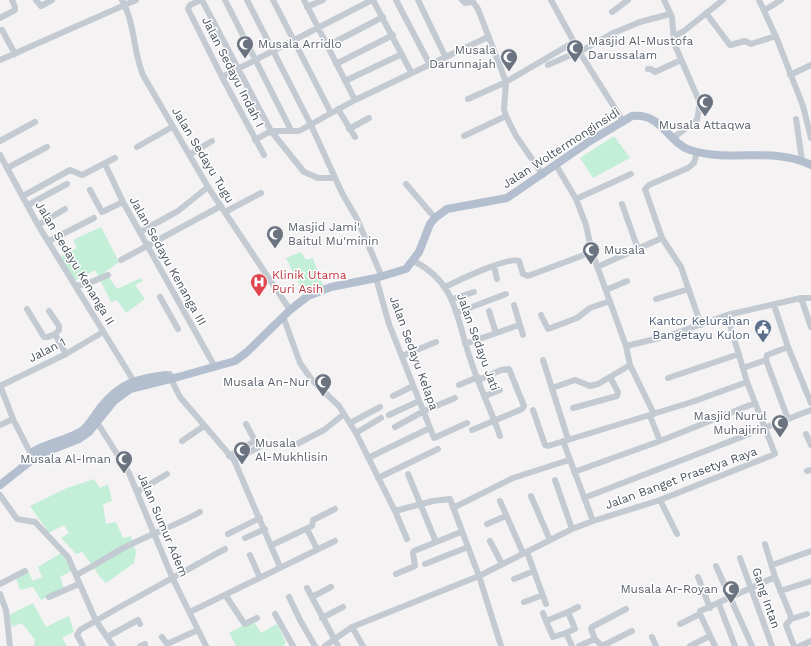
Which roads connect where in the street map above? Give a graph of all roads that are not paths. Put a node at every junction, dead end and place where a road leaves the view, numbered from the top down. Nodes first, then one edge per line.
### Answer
1 (12, 0) edge
2 (36, 0) edge
3 (52, 0) edge
4 (136, 0) edge
5 (202, 0) edge
6 (225, 0) edge
7 (247, 0) edge
8 (273, 0) edge
9 (304, 0) edge
10 (323, 0) edge
11 (372, 0) edge
12 (396, 0) edge
13 (418, 0) edge
14 (462, 0) edge
15 (551, 0) edge
16 (628, 0) edge
17 (664, 0) edge
18 (723, 0) edge
19 (759, 0) edge
20 (781, 0) edge
21 (124, 3) edge
22 (307, 7) junction
23 (765, 10) junction
24 (612, 12) dead end
25 (706, 13) junction
26 (670, 14) junction
27 (383, 17) junction
28 (0, 18) edge
29 (318, 28) junction
30 (2, 30) dead end
31 (393, 35) junction
32 (776, 36) junction
33 (488, 37) junction
34 (673, 37) junction
35 (295, 40) junction
36 (574, 42) junction
37 (327, 46) junction
38 (272, 51) junction
39 (15, 54) junction
40 (402, 54) junction
41 (578, 54) junction
42 (445, 56) junction
43 (566, 58) tunnel mouth
44 (0, 60) edge
45 (255, 60) junction
46 (681, 60) junction
47 (429, 63) junction
48 (336, 64) junction
49 (548, 65) dead end
50 (811, 65) edge
51 (239, 69) junction
52 (648, 69) dead end
53 (411, 72) junction
54 (790, 75) junction
55 (222, 78) junction
56 (345, 81) junction
57 (506, 82) junction
58 (468, 99) dead end
59 (355, 100) junction
60 (338, 109) junction
61 (331, 113) junction
62 (506, 116) junction
63 (369, 118) dead end
64 (796, 119) dead end
65 (623, 120) junction
66 (35, 122) dead end
67 (311, 125) junction
68 (172, 127) junction
69 (349, 129) junction
70 (291, 130) junction
71 (271, 131) junction
72 (464, 136) dead end
73 (355, 137) dead end
74 (673, 138) junction
75 (811, 138) edge
76 (255, 140) junction
77 (0, 141) edge
78 (212, 142) dead end
79 (48, 147) dead end
80 (136, 147) dead end
81 (697, 152) junction
82 (0, 155) edge
83 (189, 155) junction
84 (264, 155) dead end
85 (115, 158) dead end
86 (802, 160) junction
87 (105, 164) junction
88 (556, 165) junction
89 (811, 165) edge
90 (7, 168) junction
91 (631, 174) dead end
92 (543, 175) junction
93 (335, 178) junction
94 (67, 184) dead end
95 (406, 184) dead end
96 (208, 187) junction
97 (90, 190) dead end
98 (261, 193) dead end
99 (23, 196) junction
100 (576, 199) junction
101 (123, 202) junction
102 (622, 204) dead end
103 (28, 205) junction
104 (66, 209) dead end
105 (223, 209) junction
106 (94, 218) dead end
107 (434, 218) junction
108 (38, 225) junction
109 (140, 232) junction
110 (662, 238) junction
111 (49, 241) junction
112 (147, 246) junction
113 (638, 249) junction
114 (592, 252) junction
115 (122, 260) dead end
116 (414, 261) junction
117 (494, 266) junction
118 (597, 267) junction
119 (108, 275) dead end
120 (379, 278) junction
121 (498, 279) dead end
122 (627, 281) dead end
123 (76, 286) junction
124 (445, 286) junction
125 (689, 289) junction
126 (606, 290) junction
127 (474, 292) dead end
128 (506, 294) dead end
129 (160, 297) dead end
130 (800, 298) junction
131 (811, 298) edge
132 (452, 299) junction
133 (656, 299) dead end
134 (610, 301) junction
135 (180, 304) junction
136 (514, 305) dead end
137 (774, 305) junction
138 (27, 309) dead end
139 (290, 310) junction
140 (50, 311) dead end
141 (168, 311) junction
142 (489, 311) dead end
143 (456, 312) junction
144 (541, 315) dead end
145 (727, 315) junction
146 (283, 316) junction
147 (519, 325) junction
148 (702, 325) junction
149 (811, 327) edge
150 (178, 330) dead end
151 (103, 332) junction
152 (55, 334) junction
153 (496, 334) junction
154 (523, 335) dead end
155 (436, 342) dead end
156 (465, 344) junction
157 (626, 346) junction
158 (788, 347) junction
159 (66, 354) junction
160 (738, 354) junction
161 (402, 356) junction
162 (543, 360) dead end
163 (766, 360) junction
164 (630, 365) junction
165 (215, 367) junction
166 (743, 368) junction
167 (171, 376) junction
168 (610, 377) junction
169 (668, 378) dead end
170 (478, 379) junction
171 (133, 380) junction
172 (144, 381) junction
173 (747, 382) junction
174 (460, 385) dead end
175 (0, 386) edge
176 (413, 386) junction
177 (552, 388) junction
178 (500, 390) dead end
179 (120, 391) junction
180 (392, 396) dead end
181 (485, 396) junction
182 (455, 398) dead end
183 (419, 401) junction
184 (811, 402) edge
185 (755, 403) junction
186 (380, 407) dead end
187 (573, 408) dead end
188 (533, 410) dead end
189 (811, 410) edge
190 (424, 411) junction
191 (344, 414) junction
192 (389, 415) dead end
193 (652, 415) junction
194 (13, 418) junction
195 (381, 418) dead end
196 (95, 419) junction
197 (788, 419) junction
198 (494, 421) junction
199 (350, 423) junction
200 (467, 423) dead end
201 (246, 424) dead end
202 (0, 425) edge
203 (204, 426) junction
204 (395, 427) dead end
205 (764, 427) junction
206 (430, 428) junction
207 (472, 430) dead end
208 (356, 433) junction
209 (806, 434) dead end
210 (500, 436) dead end
211 (566, 440) junction
212 (182, 441) dead end
213 (660, 442) junction
214 (295, 445) dead end
215 (811, 445) edge
216 (261, 446) dead end
217 (438, 449) dead end
218 (32, 456) junction
219 (232, 458) junction
220 (368, 458) junction
221 (569, 460) junction
222 (574, 472) junction
223 (167, 474) dead end
224 (408, 474) dead end
225 (0, 478) edge
226 (378, 478) junction
227 (555, 480) dead end
228 (0, 484) edge
229 (137, 492) junction
230 (0, 495) edge
231 (531, 496) dead end
232 (584, 498) junction
233 (660, 500) junction
234 (500, 501) dead end
235 (422, 504) junction
236 (454, 507) junction
237 (335, 509) dead end
238 (395, 511) junction
239 (200, 512) dead end
240 (506, 516) junction
241 (260, 518) junction
242 (593, 521) junction
243 (487, 524) dead end
244 (265, 529) junction
245 (307, 529) junction
246 (572, 529) junction
247 (462, 532) junction
248 (154, 534) junction
249 (228, 534) dead end
250 (677, 534) dead end
251 (246, 538) dead end
252 (407, 538) dead end
253 (550, 540) junction
254 (335, 541) dead end
255 (490, 541) dead end
256 (436, 542) junction
257 (765, 544) dead end
258 (272, 545) junction
259 (468, 547) junction
260 (225, 549) dead end
261 (317, 549) junction
262 (811, 552) edge
263 (525, 553) junction
264 (250, 555) dead end
265 (740, 558) dead end
266 (425, 564) dead end
267 (502, 564) junction
268 (772, 565) junction
269 (716, 566) dead end
270 (280, 567) junction
271 (25, 571) dead end
272 (534, 571) junction
273 (396, 574) dead end
274 (76, 575) junction
275 (479, 576) junction
276 (172, 577) junction
277 (698, 577) dead end
278 (775, 577) junction
279 (260, 578) junction
280 (514, 580) dead end
281 (811, 581) edge
282 (0, 584) edge
283 (79, 584) junction
284 (332, 587) dead end
285 (751, 587) junction
286 (307, 588) dead end
287 (780, 591) junction
288 (0, 594) edge
289 (543, 594) junction
290 (226, 596) junction
291 (49, 597) dead end
292 (289, 597) dead end
293 (312, 597) junction
294 (732, 598) junction
295 (524, 602) dead end
296 (546, 604) dead end
297 (718, 604) junction
298 (343, 607) dead end
299 (578, 607) dead end
300 (710, 608) junction
301 (626, 609) dead end
302 (190, 612) junction
303 (568, 612) junction
304 (543, 613) dead end
305 (275, 614) dead end
306 (700, 614) junction
307 (807, 614) dead end
308 (257, 618) dead end
309 (322, 618) junction
310 (791, 619) junction
311 (96, 621) junction
312 (546, 621) junction
313 (140, 624) dead end
314 (680, 624) dead end
315 (352, 627) junction
316 (198, 630) junction
317 (632, 631) dead end
318 (566, 633) junction
319 (710, 636) junction
320 (107, 637) junction
321 (162, 637) dead end
322 (652, 637) dead end
323 (334, 639) junction
324 (595, 639) junction
325 (811, 641) edge
326 (10, 646) edge
327 (83, 646) edge
328 (113, 646) edge
329 (206, 646) edge
330 (293, 646) edge
331 (315, 646) edge
332 (324, 646) edge
333 (338, 646) edge
334 (363, 646) edge
335 (501, 646) edge
336 (572, 646) edge
337 (579, 646) edge
338 (656, 646) edge
339 (690, 646) edge
340 (715, 646) edge
341 (735, 646) edge
342 (752, 646) edge
343 (772, 646) edge
344 (794, 646) edge
345 (800, 646) edge

1 - 28 street
2 - 3 street
4 - 21 street
5 - 51 street
5 - 55 street, Jalan Sedayu Indah I
6 - 45 street
7 - 38 street, Jalan Sedayu Kelapa
8 - 35 street
9 - 22 street
10 - 22 street
11 - 27 street
11 - 29 street
12 - 47 street
13 - 42 street
14 - 33 street
15 - 36 street
16 - 24 street
17 - 26 street
18 - 25 street
19 - 23 street
20 - 23 street
21 - 39 street
21 - 68 street, Jalan Sedayu Tugu
22 - 29 street
23 - 32 street
25 - 32 street
25 - 34 street
26 - 34 street
26 - 41 street
27 - 31 street
27 - 37 street
29 - 35 street
29 - 37 street
30 - 39 street
31 - 40 street
31 - 48 street
32 - 54 street
33 - 42 street
33 - 57 street
34 - 46 street
35 - 38 street
35 - 61 street
36 - 41 street
36 - 57 street
37 - 48 street
38 - 45 street
38 - 67 street, Jalan Sedayu Kelapa
39 - 44 street
40 - 53 street
40 - 56 street
41 - 65 street
42 - 47 street
43 - 49 street
45 - 51 street
45 - 70 street
46 - 52 street
46 - 74 street
47 - 53 street
48 - 56 street
50 - 54 street
51 - 55 street
51 - 71 street
53 - 59 street
54 - 75 street
55 - 76 street, Jalan Sedayu Indah I
56 - 59 street
57 - 58 street
57 - 62 street
59 - 60 street
60 - 61 street
60 - 69 street
61 - 67 street
62 - 72 street
62 - 92 street
63 - 69 street
64 - 86 street
65 - 74 main road, Jalan Woltermonginsidi
65 - 88 main road, Jalan Woltermonginsidi
66 - 77 street
67 - 70 street
67 - 93 street, Jalan Sedayu Kelapa
68 - 80 street
68 - 83 street, Jalan Sedayu Tugu
69 - 73 street
70 - 71 street
71 - 76 street
71 - 93 street
74 - 81 main road, Jalan Woltermonginsidi
76 - 84 street, Jalan Sedayu Indah I
78 - 83 street
79 - 90 street
81 - 86 main road, Jalan Woltermonginsidi
81 - 110 street
82 - 90 street, Jalan Sedayu Kenanga II
83 - 96 street, Jalan Sedayu Tugu
85 - 87 street
86 - 89 main road, Jalan Woltermonginsidi
87 - 99 street
87 - 101 street, Jalan Sedayu Kenanga III
88 - 92 main road, Jalan Woltermonginsidi
88 - 100 street
90 - 99 street, Jalan Sedayu Kenanga II
91 - 100 street
92 - 107 main road, Jalan Woltermonginsidi
93 - 120 street, Jalan Sedayu Kelapa
94 - 103 street
95 - 107 street
96 - 105 street, Jalan Sedayu Tugu
96 - 109 street
97 - 101 street
98 - 105 street
99 - 103 street, Jalan Sedayu Kenanga II
100 - 114 street
101 - 109 street, Jalan Sedayu Kenanga III
102 - 113 street
103 - 108 street, Jalan Sedayu Kenanga II
104 - 108 street
105 - 112 street
105 - 139 street, Jalan Sedayu Tugu
106 - 111 street
107 - 116 main road
108 - 111 street, Jalan Sedayu Kenanga II
109 - 112 street, Jalan Sedayu Kenanga III
110 - 113 street
110 - 125 street
111 - 123 street, Jalan Sedayu Kenanga II
112 - 115 street
112 - 135 street, Jalan Sedayu Kenanga III
113 - 118 street
114 - 117 street
114 - 118 street
116 - 120 main road
116 - 124 street, Jalan Sedayu Jati
117 - 121 street
117 - 124 street
118 - 126 street
119 - 123 street
120 - 139 main road
120 - 161 street, Jalan Sedayu Kelapa
122 - 126 street
123 - 151 street, Jalan Sedayu Kenanga II
124 - 132 street, Jalan Sedayu Jati
125 - 133 street
125 - 148 street
126 - 134 street
127 - 132 street
128 - 143 street
129 - 141 street
130 - 131 street
130 - 137 street
130 - 149 street
132 - 143 street, Jalan Sedayu Jati
134 - 144 street
134 - 157 street
135 - 141 street
135 - 165 street, Jalan Sedayu Kenanga III
136 - 147 street
137 - 145 street
137 - 158 street
138 - 152 street
139 - 146 main road
140 - 152 street
141 - 150 street
142 - 153 street
143 - 156 street, Jalan Sedayu Jati
145 - 148 street
145 - 160 street
146 - 165 main road
146 - 191 street
147 - 153 street
147 - 154 street
148 - 157 street
151 - 159 street, Jalan 1
151 - 171 street, Jalan Sedayu Kenanga II
152 - 159 street
153 - 156 street
155 - 161 street
156 - 170 street, Jalan Sedayu Jati
157 - 164 street
158 - 163 street
158 - 184 street
159 - 175 street, Jalan 1
160 - 166 street
160 - 169 street
161 - 176 street, Jalan Sedayu Kelapa
162 - 177 street
163 - 166 street
163 - 197 street
164 - 168 street
164 - 193 street
165 - 167 main road
166 - 173 street
167 - 172 main road
167 - 203 street
168 - 177 street
168 - 187 street
170 - 174 street
170 - 181 street, Jalan Sedayu Jati
170 - 198 street
171 - 172 main road
171 - 179 main road
172 - 179 main road
173 - 185 street
173 - 193 street
175 - 194 street
176 - 180 street
176 - 183 street, Jalan Sedayu Kelapa
177 - 211 street
178 - 181 street
179 - 196 main road
181 - 198 street, Jalan Sedayu Jati
182 - 190 street
183 - 190 street, Jalan Sedayu Kelapa
183 - 192 street
185 - 205 street
185 - 213 street
186 - 199 street
188 - 211 street
189 - 197 street
190 - 204 street
190 - 206 street, Jalan Sedayu Kelapa
191 - 199 street
191 - 214 street
193 - 211 street
193 - 213 street
194 - 202 street
194 - 218 street
195 - 208 street
196 - 218 main road
196 - 229 street, Jalan Sumur Adem
197 - 205 street
198 - 207 street
198 - 210 street, Jalan Sedayu Jati
199 - 208 street
200 - 206 street, Jalan Sedayu Kelapa
201 - 219 street
203 - 212 street
203 - 219 street
205 - 232 street
205 - 233 street, Jalan Banget Prasetya Raya
206 - 220 street
208 - 220 street
209 - 215 street
211 - 221 street
213 - 222 street
216 - 219 street
217 - 226 street
218 - 225 main road
218 - 228 main road
219 - 241 street
220 - 226 street
221 - 222 street
221 - 236 street
222 - 232 street
223 - 229 street
224 - 235 street
226 - 238 street
227 - 246 street
229 - 248 street, Jalan Sumur Adem
230 - 274 street
231 - 253 street
232 - 242 street
233 - 242 street, Jalan Banget Prasetya Raya
233 - 250 street
234 - 240 street
235 - 236 street
235 - 238 street
235 - 256 street
236 - 247 street
237 - 245 street
238 - 252 street
239 - 248 street
240 - 243 street
240 - 263 street
241 - 244 street
241 - 249 street
242 - 246 street, Jalan Banget Prasetya Raya
244 - 251 street
244 - 258 street
245 - 258 street
245 - 261 street
246 - 253 street, Jalan Banget Prasetya Raya
247 - 256 street
247 - 259 street
248 - 274 street
248 - 276 street, Jalan Sumur Adem
253 - 263 street, Jalan Banget Prasetya Raya
254 - 261 street
255 - 267 street
256 - 273 street
257 - 268 street
258 - 270 street
259 - 266 street
259 - 275 street
260 - 276 street
261 - 270 street
262 - 268 street
263 - 267 street, Jalan Banget Prasetya Raya
263 - 272 street
264 - 279 street
265 - 285 street, Gang Intan
267 - 275 street, Jalan Banget Prasetya Raya
268 - 278 street
269 - 294 street
270 - 279 street
271 - 282 street
272 - 280 street
272 - 289 street
274 - 283 street
275 - 315 street, Jalan Banget Prasetya Raya
275 - 335 street
276 - 302 street, Jalan Sumur Adem
276 - 311 street
277 - 300 street
278 - 285 street
278 - 287 street
279 - 290 street
281 - 287 street
283 - 291 street
283 - 311 street
284 - 293 street
285 - 294 street
285 - 343 street, Gang Intan
286 - 293 street
287 - 310 street
288 - 326 street
289 - 295 street
289 - 296 street
290 - 302 street
290 - 308 street
292 - 331 street
293 - 309 street
294 - 297 street
294 - 342 street
297 - 300 street
297 - 341 street
298 - 309 street
299 - 303 street
300 - 306 street
301 - 324 street
302 - 316 street, Jalan Sumur Adem
303 - 312 street
303 - 318 street
304 - 312 street
305 - 330 street
306 - 314 street
306 - 319 street
307 - 310 street
309 - 323 street
310 - 344 street
311 - 320 street
311 - 327 street
312 - 318 street
313 - 320 street
315 - 323 street, Jalan Banget Prasetya Raya
315 - 334 street
316 - 321 street
316 - 329 street, Jalan Sumur Adem
317 - 324 street
318 - 336 street
319 - 339 street
319 - 340 street
320 - 328 street
322 - 338 street
323 - 332 street, Jalan Banget Prasetya Raya
323 - 333 street
324 - 337 street
325 - 345 street

